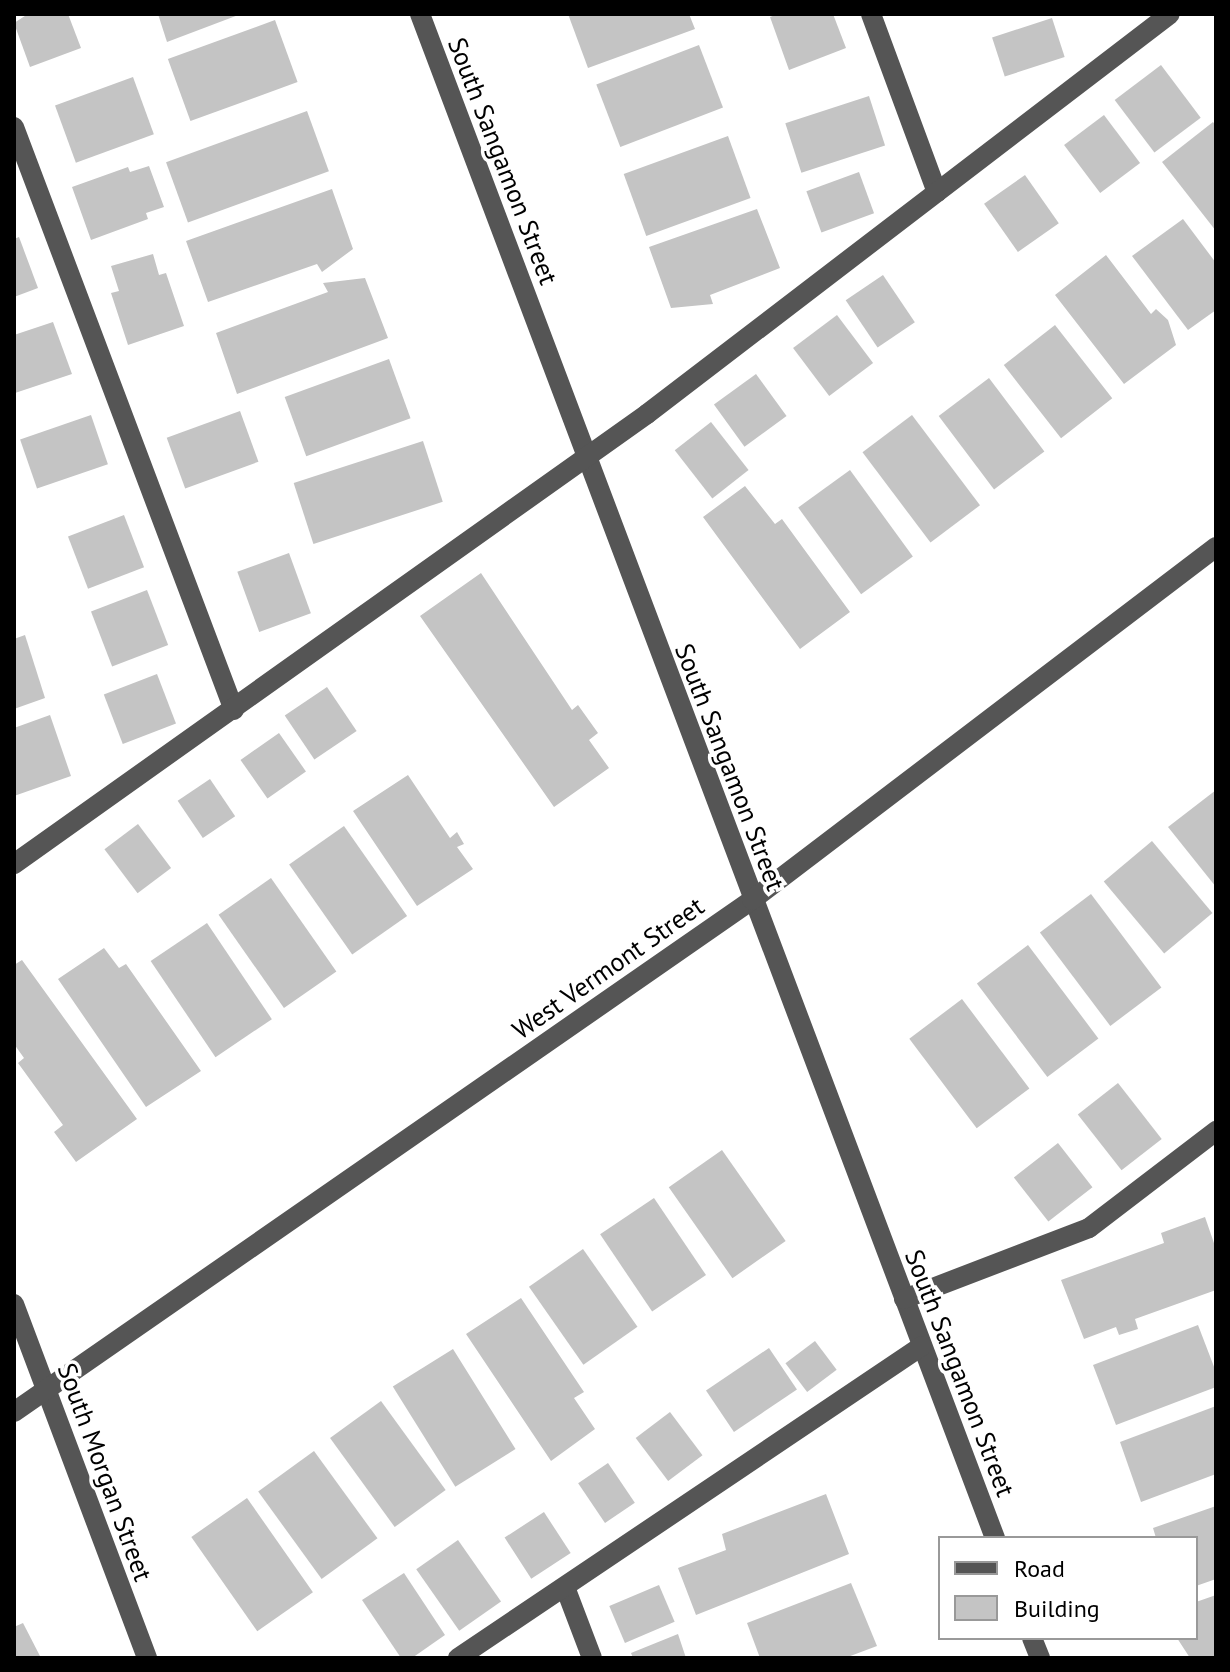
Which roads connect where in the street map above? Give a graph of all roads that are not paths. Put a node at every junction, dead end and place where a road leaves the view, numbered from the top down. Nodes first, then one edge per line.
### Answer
1 (420, 14) edge
2 (871, 14) edge
3 (1170, 14) edge
4 (14, 127) edge
5 (937, 192) junction
6 (587, 458) junction
7 (1216, 547) edge
8 (234, 710) junction
9 (14, 864) edge
10 (752, 900) junction
11 (1216, 1131) edge
12 (904, 1299) junction
13 (14, 1304) edge
14 (922, 1346) junction
15 (47, 1390) junction
16 (14, 1412) edge
17 (994, 1536) edge
18 (565, 1587) junction
19 (147, 1658) edge
20 (458, 1658) edge
21 (592, 1658) edge

1 - 6 street, South Sangamon Street
2 - 5 street
3 - 5 street
4 - 8 street
5 - 6 street
6 - 8 street
6 - 10 street, South Sangamon Street
7 - 10 street, West Vermont Street
8 - 9 street
10 - 12 street, South Sangamon Street
10 - 15 street, West Vermont Street
11 - 12 street
12 - 14 street, South Sangamon Street
13 - 15 street, South Morgan Street
14 - 17 street, South Sangamon Street
14 - 18 street
15 - 16 street, West Vermont Street
15 - 19 street, South Morgan Street
18 - 20 street
18 - 21 street

